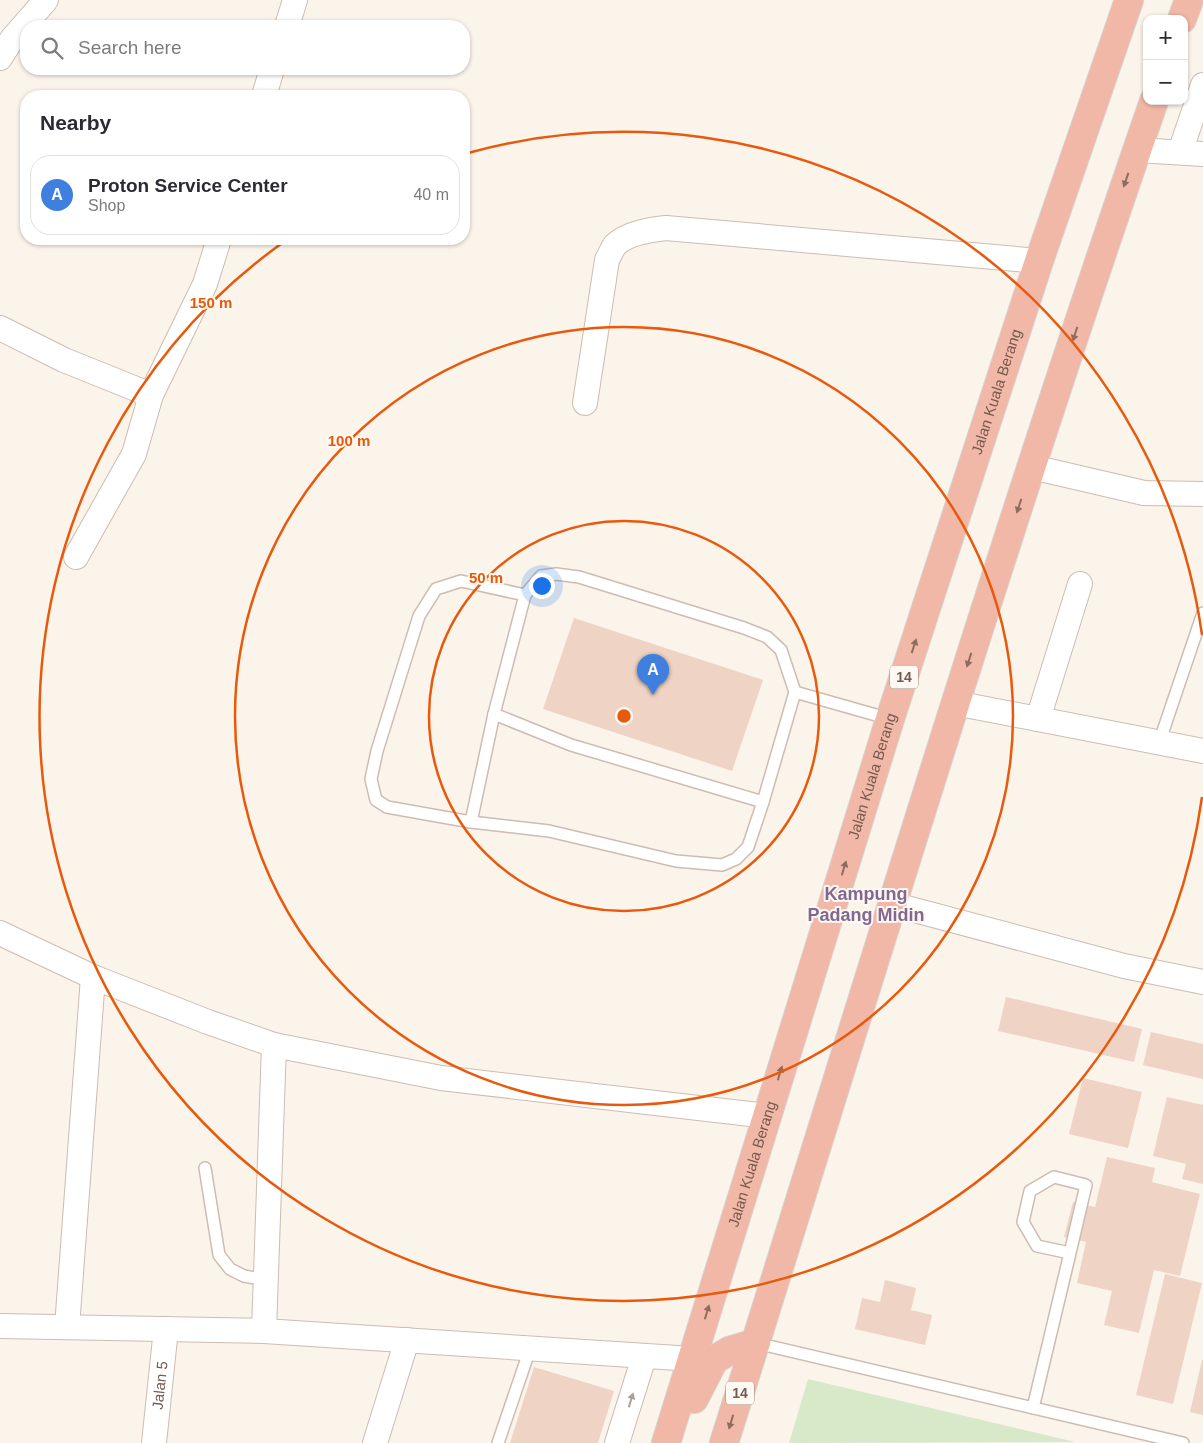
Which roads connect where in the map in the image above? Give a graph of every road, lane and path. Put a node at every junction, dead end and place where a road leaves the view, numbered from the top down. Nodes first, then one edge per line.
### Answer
1 (46, 0) edge
2 (295, 0) edge
3 (1129, 0) edge
4 (1189, 0) edge
5 (1183, 15) edge
6 (29, 20) edge
7 (289, 20) edge
8 (20, 30) edge
9 (0, 58) edge
10 (270, 75) edge
11 (1203, 85) edge
12 (266, 90) edge
13 (1153, 105) edge
14 (1137, 150) junction
15 (1192, 153) edge
16 (217, 245) edge
17 (1039, 261) junction
18 (0, 328) edge
19 (151, 395) junction
20 (585, 403) dead end
21 (1032, 467) junction
22 (1203, 494) edge
23 (76, 557) dead end
24 (1080, 584) dead end
25 (526, 596) junction
26 (1203, 613) edge
27 (795, 692) junction
28 (954, 704) junction
29 (494, 714) junction
30 (890, 719) junction
31 (1038, 719) junction
32 (1160, 743) junction
33 (1203, 751) edge
34 (763, 802) junction
35 (472, 822) junction
36 (892, 904) junction
37 (0, 932) edge
38 (93, 977) junction
39 (1203, 982) edge
40 (274, 1045) junction
41 (767, 1116) junction
42 (205, 1168) dead end
43 (1070, 1253) junction
44 (266, 1280) junction
45 (0, 1326) edge
46 (67, 1327) junction
47 (166, 1329) junction
48 (264, 1331) junction
49 (407, 1340) junction
50 (756, 1343) junction
51 (530, 1349) junction
52 (644, 1357) junction
53 (692, 1359) junction
54 (1033, 1408) junction
55 (154, 1443) edge
56 (375, 1443) edge
57 (498, 1443) edge
58 (617, 1443) edge
59 (666, 1443) edge
60 (672, 1443) edge
61 (724, 1443) edge
62 (1183, 1443) edge

1 - 6 street
2 - 7 street
3 - 17 highway, Jalan Kuala Berang / 14
4 - 5 highway
8 - 9 street
10 - 12 street
11 - 15 street
13 - 14 highway, 14
14 - 15 street
14 -> 21 highway, 14
16 - 19 street
17 - 20 street
30 -> 17 highway, Jalan Kuala Berang / 14
18 - 19 street
19 - 23 street
21 - 22 street
21 -> 28 highway, 14
24 - 31 street
25 - 27 lane
25 - 29 lane
25 - 35 lane
26 - 32 lane
27 - 30 lane
27 - 34 lane
28 - 31 street
28 - 36 highway, 14
29 - 34 lane
29 - 35 lane
41 -> 30 highway, Jalan Kuala Berang / 14
31 - 32 street
32 - 33 street
34 - 35 lane
36 - 39 street
36 - 50 highway, 14
37 - 38 street
38 - 40 street
38 - 46 street
40 - 41 street
40 - 44 street
53 -> 41 highway, Jalan Kuala Berang / 14
42 - 44 lane
43 - 43 lane
43 - 54 lane
44 - 48 street
45 - 46 street
46 - 47 street
47 - 48 street
47 - 55 street, Jalan 5
48 - 49 street
49 - 51 street
49 - 56 street
50 - 54 lane
50 - 60 highway
50 -> 61 highway, 14
51 - 52 street
51 - 57 lane
52 - 53 street
58 -> 52 street
53 - 59 highway, Jalan Kuala Berang / 14
54 - 62 lane

